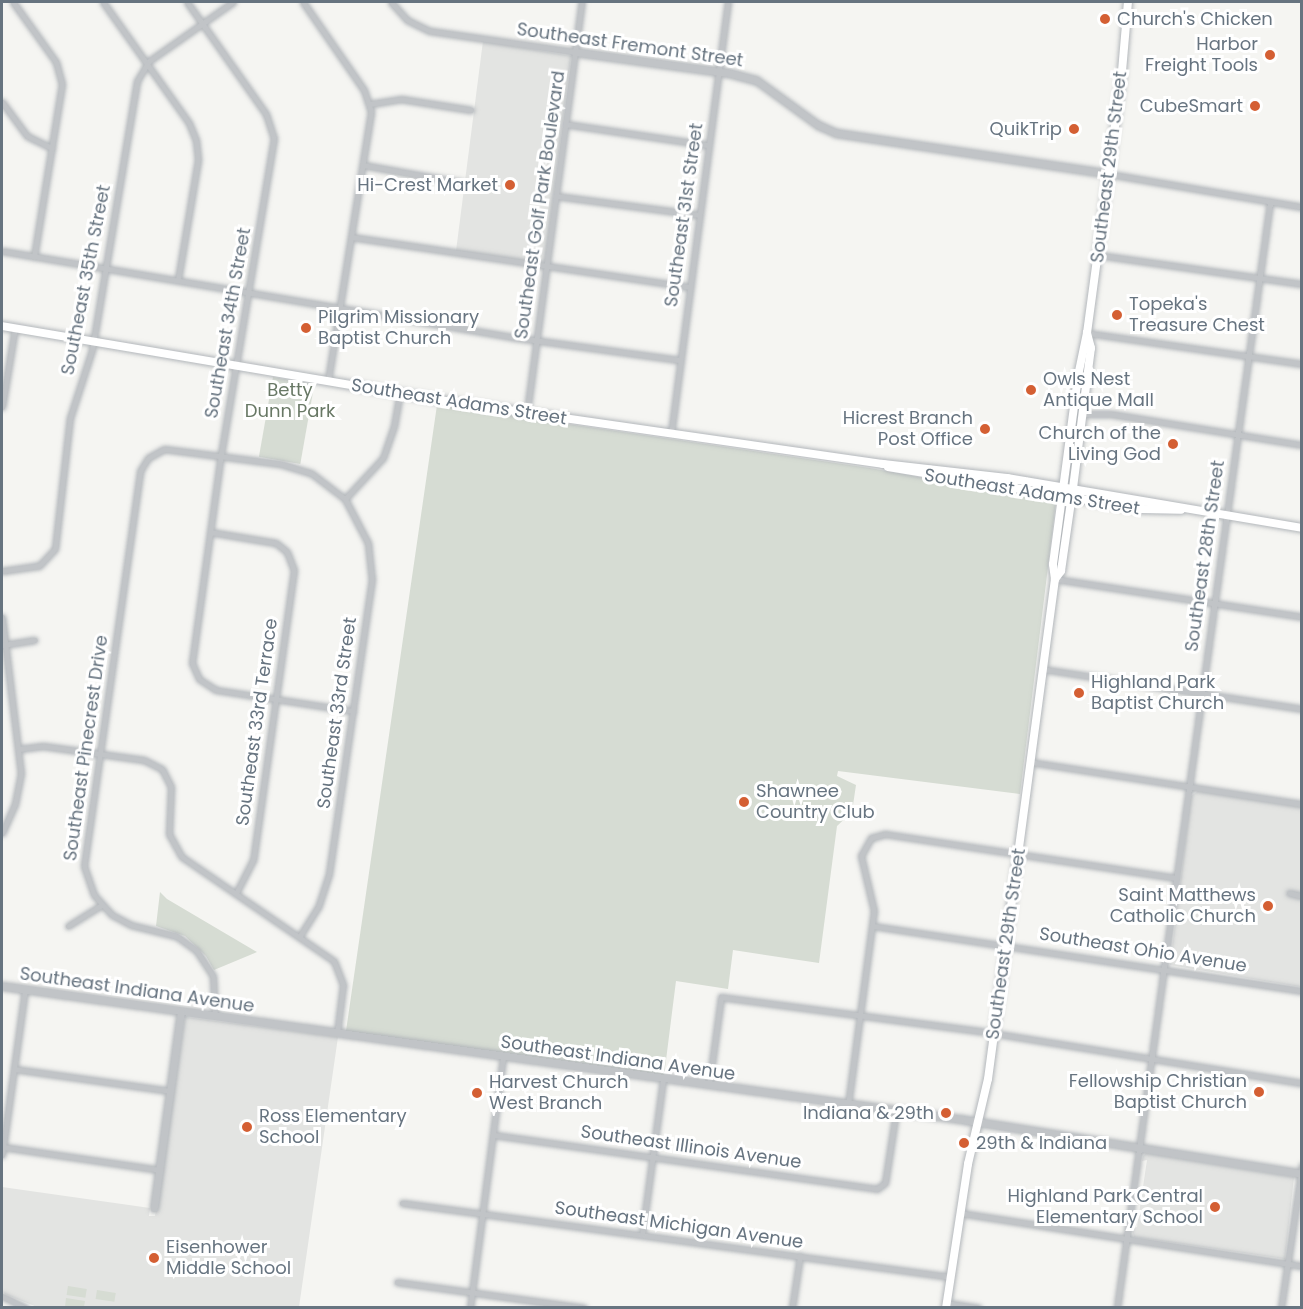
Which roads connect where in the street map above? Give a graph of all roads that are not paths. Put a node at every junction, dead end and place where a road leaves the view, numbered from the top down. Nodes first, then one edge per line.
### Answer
1 (13, 2) edge
2 (103, 2) edge
3 (187, 2) edge
4 (233, 2) edge
5 (303, 2) edge
6 (391, 2) edge
7 (582, 2) edge
8 (729, 2) edge
9 (1128, 2) edge
10 (202, 23) junction
11 (575, 52) junction
12 (147, 63) junction
13 (719, 72) junction
14 (2, 102) edge
15 (370, 104) junction
16 (471, 110) dead end
17 (565, 124) junction
18 (708, 145) junction
19 (52, 148) junction
20 (363, 165) junction
21 (1109, 174) junction
22 (462, 183) dead end
23 (556, 196) junction
24 (1270, 202) junction
25 (1302, 207) edge
26 (700, 215) junction
27 (351, 237) junction
28 (2, 251) edge
29 (1098, 255) junction
30 (34, 257) junction
31 (105, 268) junction
32 (546, 268) junction
33 (1260, 278) junction
34 (178, 280) junction
35 (1302, 285) edge
36 (690, 286) junction
37 (249, 292) junction
38 (339, 307) junction
39 (2, 326) edge
40 (15, 328) junction
41 (1087, 333) junction
42 (537, 340) junction
43 (93, 342) junction
44 (1250, 356) junction
45 (680, 360) junction
46 (1302, 364) edge
47 (236, 366) junction
48 (328, 381) junction
49 (400, 393) junction
50 (2, 407) edge
51 (527, 412) junction
52 (1073, 413) junction
53 (1083, 414) junction
54 (671, 434) junction
55 (1238, 435) junction
56 (1302, 445) edge
57 (221, 454) junction
58 (883, 464) junction
59 (1063, 487) junction
60 (1073, 488) junction
61 (1062, 497) junction
62 (1072, 498) junction
63 (345, 499) junction
64 (1183, 510) junction
65 (1227, 516) junction
66 (1302, 528) edge
67 (210, 532) junction
68 (2, 571) edge
69 (1055, 579) junction
70 (1214, 604) junction
71 (2, 617) edge
72 (1302, 617) edge
73 (35, 640) dead end
74 (3, 645) edge
75 (1042, 669) junction
76 (1202, 693) junction
77 (276, 699) junction
78 (1302, 709) edge
79 (353, 711) junction
80 (19, 749) junction
81 (99, 754) junction
82 (1030, 762) junction
83 (1189, 786) junction
84 (1302, 804) edge
85 (2, 829) edge
86 (1018, 854) junction
87 (1176, 878) junction
88 (236, 893) junction
89 (1289, 893) dead end
90 (1302, 896) edge
91 (101, 904) junction
92 (68, 926) dead end
93 (873, 926) junction
94 (300, 936) junction
95 (1006, 944) junction
96 (1164, 969) junction
97 (2, 986) edge
98 (25, 989) junction
99 (1302, 990) edge
100 (182, 1011) junction
101 (215, 1016) junction
102 (860, 1016) junction
103 (337, 1034) junction
104 (993, 1034) junction
105 (503, 1058) junction
106 (1152, 1059) junction
107 (14, 1069) junction
108 (663, 1080) junction
109 (1302, 1083) edge
110 (709, 1085) junction
111 (170, 1091) junction
112 (848, 1105) junction
113 (896, 1112) junction
114 (978, 1123) junction
115 (494, 1135) junction
116 (3, 1147) edge
117 (1140, 1149) junction
118 (2, 1155) edge
119 (653, 1157) junction
120 (160, 1170) junction
121 (1301, 1171) edge
122 (402, 1203) dead end
123 (154, 1208) dead end
124 (960, 1213) junction
125 (483, 1214) junction
126 (642, 1235) junction
127 (1127, 1239) junction
128 (800, 1256) junction
129 (1287, 1264) junction
130 (1302, 1266) edge
131 (951, 1277) junction
132 (397, 1282) dead end
133 (472, 1292) junction
134 (2, 1296) edge
135 (946, 1305) edge
136 (26, 1308) edge
137 (470, 1308) edge
138 (584, 1308) edge
139 (792, 1308) edge
140 (980, 1308) edge
141 (1117, 1308) edge
142 (1281, 1308) edge

1 - 19 street
2 - 12 street
3 - 10 street, Southeast 34th Street
4 - 10 street
5 - 15 street
6 - 11 street, Southeast Fremont Street
7 - 11 street, Southeast Golf Park Boulevard
8 - 13 street, Southeast 31st Street
9 - 21 main road, Southeast 29th Street
10 - 12 street
10 - 37 street, Southeast 34th Street
11 - 13 street, Southeast Fremont Street
11 - 17 street, Southeast Golf Park Boulevard
12 - 31 street, Southeast 35th Street
12 - 34 street
13 - 18 street, Southeast 31st Street
13 - 21 street, Southeast Fremont Street
14 - 19 street
15 - 16 street
15 - 20 street
17 - 18 street
17 - 23 street, Southeast Golf Park Boulevard
18 - 26 street, Southeast 31st Street
19 - 30 street
20 - 22 street
20 - 27 street
21 - 24 street
21 - 29 main road, Southeast 29th Street
23 - 26 street
23 - 32 street, Southeast Golf Park Boulevard
24 - 25 street
24 - 33 street, Southeast 28th Street
26 - 36 street, Southeast 31st Street
27 - 32 street
27 - 38 street
28 - 30 street
29 - 33 street
29 - 41 main road, Southeast 29th Street
30 - 31 street
31 - 34 street
31 - 43 street, Southeast 35th Street
32 - 36 street
32 - 42 street, Southeast Golf Park Boulevard
33 - 35 street
33 - 44 street, Southeast 28th Street
34 - 37 street
36 - 45 street, Southeast 31st Street
37 - 38 street
37 - 47 street, Southeast 34th Street
38 - 42 street
38 - 48 street
39 - 40 main road, Southeast Adams Street
40 - 43 main road, Southeast Adams Street
40 - 50 street
41 - 44 street
41 - 52 main road, Southeast 29th Street
41 - 53 main road, Southeast 29th Street
42 - 45 street
42 - 51 street, Southeast Golf Park Boulevard
43 - 47 main road, Southeast Adams Street
43 - 68 street, Southeast 35th Street
44 - 46 street
44 - 55 street, Southeast 28th Street
45 - 54 street, Southeast 31st Street
47 - 48 main road, Southeast Adams Street
47 - 57 street, Southeast 34th Street
48 - 49 main road, Southeast Adams Street
49 - 51 main road, Southeast Adams Street
49 - 63 street
51 - 54 main road, Southeast Adams Street
52 - 53 street
52 - 59 main road, Southeast 29th Street
53 - 55 street
53 - 60 main road, Southeast 29th Street
54 - 58 main road, Southeast Adams Street
55 - 56 street
55 - 65 street, Southeast 28th Street
57 - 63 street
57 - 67 street, Southeast 34th Street
57 - 81 street, Southeast Pinecrest Drive
58 - 59 main road, Southeast Adams Street
58 - 61 main road, Southeast Adams Street
59 - 60 main road, Southeast Adams Street
59 - 61 main road, Southeast 29th Street
60 - 62 main road, Southeast 29th Street
60 - 64 main road, Southeast Adams Street
61 - 62 main road, Southeast Adams Street
61 - 69 main road, Southeast 29th Street
62 - 64 main road, Southeast Adams Street
62 - 69 main road, Southeast 29th Street
63 - 79 street, Southeast 33rd Street
64 - 65 main road, Southeast Adams Street
65 - 66 main road, Southeast Adams Street
65 - 70 street, Southeast 28th Street
67 - 77 street, Southeast 34th Street
67 - 77 street, Southeast 33rd Terrace
69 - 70 street
69 - 75 main road, Southeast 29th Street
70 - 72 street
70 - 76 street, Southeast 28th Street
71 - 74 street
73 - 74 street
74 - 80 street
75 - 76 street
75 - 82 main road, Southeast 29th Street
76 - 78 street
76 - 83 street, Southeast 28th Street
77 - 79 street
77 - 88 street, Southeast 33rd Terrace
79 - 94 street, Southeast 33rd Street
80 - 81 street
80 - 85 street
81 - 88 street
81 - 91 street, Southeast Pinecrest Drive
82 - 83 street
82 - 86 main road, Southeast 29th Street
83 - 84 street
83 - 87 street, Southeast 28th Street
86 - 87 street
86 - 93 street
86 - 95 main road, Southeast 29th Street
87 - 96 street, Southeast 28th Street
88 - 94 street
89 - 90 street
91 - 92 street
91 - 101 street, Southeast Pinecrest Drive
93 - 95 street, Southeast Ohio Avenue
93 - 102 street
94 - 103 street
95 - 96 street, Southeast Ohio Avenue
95 - 104 main road, Southeast 29th Street
96 - 99 street, Southeast Ohio Avenue
96 - 106 street, Southeast 28th Street
97 - 98 street, Southeast Indiana Avenue
98 - 100 street, Southeast Indiana Avenue
98 - 107 street
100 - 101 street, Southeast Indiana Avenue
100 - 111 street
101 - 103 street, Southeast Indiana Avenue
102 - 104 street
102 - 110 street
102 - 112 street
103 - 105 street, Southeast Indiana Avenue
104 - 106 street
104 - 114 main road, Southeast 29th Street
105 - 108 street, Southeast Indiana Avenue
105 - 115 street
106 - 109 street
106 - 117 street, Southeast 28th Street
107 - 111 street
107 - 116 street
108 - 110 street, Southeast Indiana Avenue
108 - 119 street
110 - 112 street, Southeast Indiana Avenue
111 - 120 street
112 - 113 street, Southeast Indiana Avenue
113 - 114 street, Southeast Indiana Avenue
113 - 119 street, Southeast Illinois Avenue
114 - 117 street, Southeast Indiana Avenue
114 - 124 main road, Southeast 29th Street
115 - 119 street, Southeast Illinois Avenue
115 - 125 street
116 - 118 street
116 - 120 street
117 - 121 street, Southeast Indiana Avenue
117 - 127 street, Southeast 28th Street
119 - 126 street
120 - 123 street
121 - 129 street
122 - 125 street, Southeast Michigan Avenue
124 - 127 street
124 - 131 main road, Southeast 29th Street
125 - 126 street, Southeast Michigan Avenue
125 - 133 street
126 - 128 street, Southeast Michigan Avenue
127 - 129 street
127 - 141 street, Southeast 28th Street
128 - 131 street, Southeast Michigan Avenue
128 - 139 street
129 - 130 street
129 - 142 street
131 - 135 main road, Southeast 29th Street
132 - 133 street
133 - 137 street
133 - 138 street
134 - 136 street
135 - 140 street

